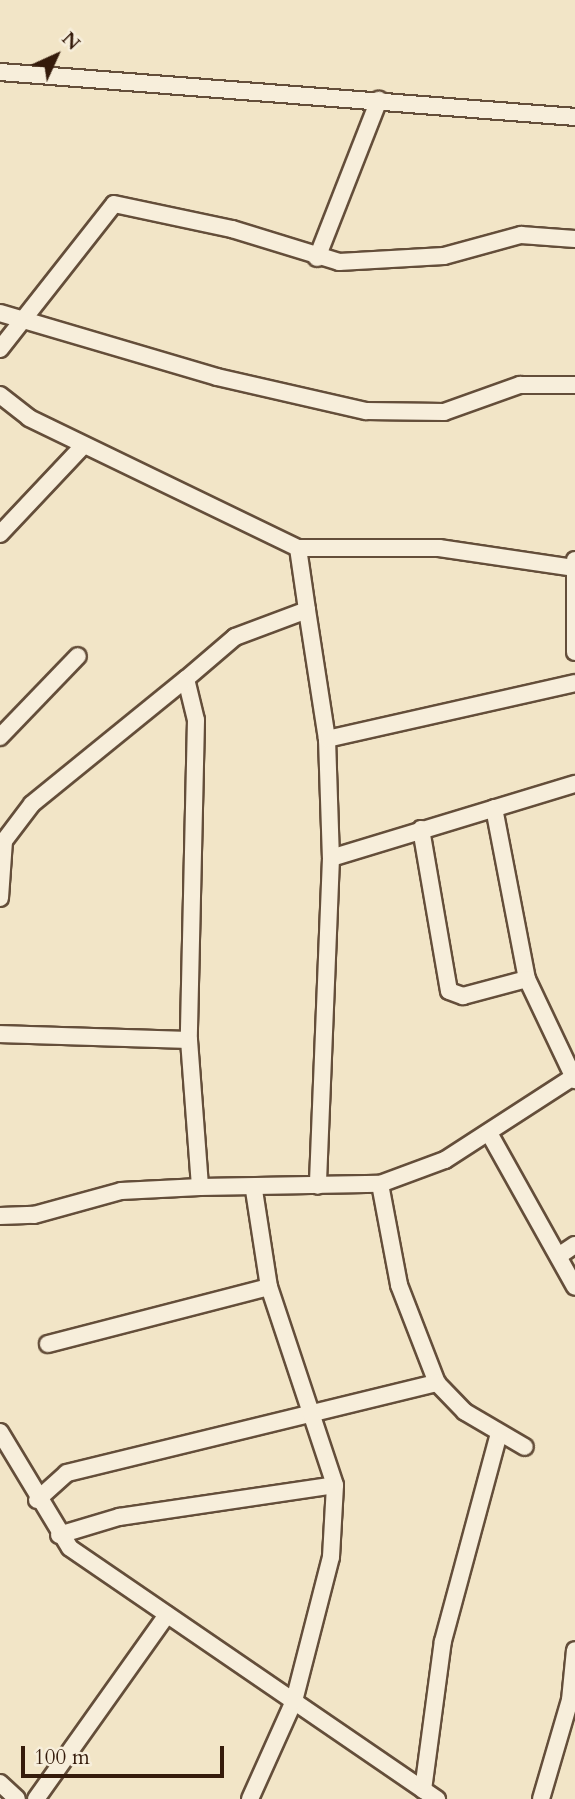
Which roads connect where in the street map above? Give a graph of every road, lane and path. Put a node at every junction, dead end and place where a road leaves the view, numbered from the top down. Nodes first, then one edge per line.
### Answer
1 (0, 72) edge
2 (379, 100) junction
3 (575, 117) edge
4 (575, 239) edge
5 (317, 258) junction
6 (0, 313) edge
7 (22, 318) junction
8 (0, 349) edge
9 (575, 386) edge
10 (0, 395) edge
11 (84, 445) junction
12 (0, 534) edge
13 (298, 548) junction
14 (575, 564) edge
15 (307, 610) junction
16 (575, 652) edge
17 (78, 656) dead end
18 (186, 679) junction
19 (575, 683) edge
20 (0, 737) edge
21 (327, 739) junction
22 (575, 784) edge
23 (494, 808) junction
24 (421, 829) junction
25 (2, 839) edge
26 (331, 858) junction
27 (0, 898) edge
28 (527, 979) junction
29 (0, 1034) edge
30 (189, 1040) junction
31 (574, 1078) edge
32 (489, 1133) junction
33 (380, 1184) junction
34 (317, 1186) junction
35 (200, 1187) junction
36 (254, 1190) junction
37 (0, 1216) edge
38 (575, 1245) edge
39 (560, 1255) junction
40 (269, 1287) junction
41 (575, 1287) edge
42 (48, 1344) dead end
43 (437, 1383) junction
44 (309, 1410) junction
45 (499, 1433) junction
46 (1, 1436) edge
47 (525, 1447) dead end
48 (335, 1485) junction
49 (37, 1500) junction
50 (59, 1535) junction
51 (167, 1615) junction
52 (575, 1650) edge
53 (294, 1701) junction
54 (0, 1783) edge
55 (430, 1794) edge
56 (17, 1799) edge
57 (36, 1799) edge
58 (250, 1799) edge
59 (541, 1799) edge

1 - 2 street
2 - 3 street
2 - 5 street
4 - 5 street
5 - 7 street
6 - 7 street
7 - 8 street
7 - 9 street
10 - 11 street
11 - 12 street
11 - 13 street
13 - 14 street
13 - 15 street
14 - 16 street
15 - 18 street
15 - 21 street
17 - 20 street
18 - 25 street
18 - 30 street
19 - 21 street
21 - 26 street
22 - 23 street
23 - 24 street
23 - 28 street
24 - 26 street
24 - 28 street
25 - 27 street
26 - 34 street
28 - 31 street
29 - 30 street
30 - 35 street
31 - 32 street
32 - 33 street
32 - 39 street
33 - 34 street
33 - 43 street
34 - 36 street
35 - 36 street
35 - 37 street
36 - 40 street
38 - 39 street
39 - 41 street
40 - 42 street
40 - 44 street
43 - 44 street
43 - 45 street
44 - 48 street
44 - 49 street
45 - 47 street
45 - 55 street
46 - 49 street
48 - 50 street
48 - 53 street
49 - 50 street
50 - 51 street
51 - 53 street
51 - 57 street
52 - 59 street
53 - 55 street
53 - 58 street
54 - 56 street

